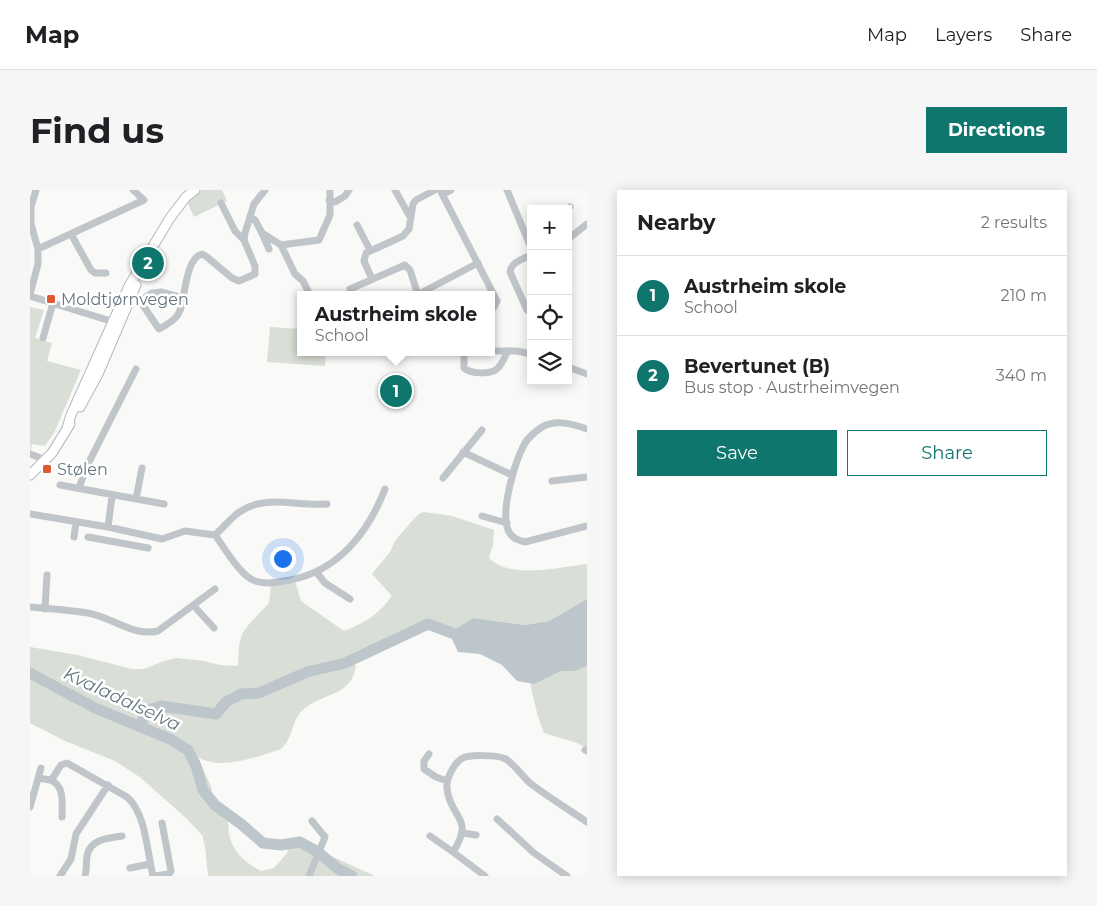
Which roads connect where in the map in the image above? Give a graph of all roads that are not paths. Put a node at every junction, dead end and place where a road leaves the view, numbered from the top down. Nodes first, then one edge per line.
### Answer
1 (36, 190) edge
2 (133, 190) edge
3 (195, 190) edge
4 (265, 190) edge
5 (330, 190) edge
6 (349, 190) edge
7 (396, 190) edge
8 (435, 190) edge
9 (451, 190) edge
10 (507, 190) edge
11 (442, 192) edge
12 (329, 200) junction
13 (221, 204) dead end
14 (411, 216) junction
15 (250, 217) junction
16 (30, 224) edge
17 (587, 224) edge
18 (357, 225) dead end
19 (527, 230) edge
20 (262, 233) junction
21 (71, 234) junction
22 (572, 236) edge
23 (244, 240) junction
24 (281, 245) junction
25 (38, 249) junction
26 (268, 249) dead end
27 (370, 250) junction
28 (527, 257) edge
29 (478, 263) junction
30 (106, 273) dead end
31 (372, 279) junction
32 (350, 289) dead end
33 (308, 291) edge
34 (417, 291) edge
35 (426, 291) edge
36 (487, 291) edge
37 (30, 295) edge
38 (183, 298) junction
39 (53, 303) junction
40 (527, 310) dead end
41 (116, 323) junction
42 (43, 338) dead end
43 (495, 351) edge
44 (508, 351) junction
45 (527, 353) edge
46 (464, 356) edge
47 (572, 368) edge
48 (136, 369) dead end
49 (587, 374) edge
50 (587, 428) edge
51 (482, 430) dead end
52 (463, 452) junction
53 (30, 454) edge
54 (46, 460) junction
55 (142, 468) dead end
56 (30, 475) edge
57 (512, 475) junction
58 (443, 478) dead end
59 (587, 478) edge
60 (552, 481) dead end
61 (60, 485) dead end
62 (79, 488) junction
63 (385, 489) dead end
64 (112, 496) junction
65 (136, 500) junction
66 (164, 504) dead end
67 (327, 504) dead end
68 (30, 514) edge
69 (482, 516) dead end
70 (76, 522) junction
71 (507, 523) junction
72 (587, 526) edge
73 (111, 528) junction
74 (215, 535) junction
75 (74, 537) dead end
76 (88, 537) dead end
77 (113, 542) junction
78 (148, 548) dead end
79 (317, 572) junction
80 (47, 575) dead end
81 (215, 589) dead end
82 (350, 599) dead end
83 (194, 606) junction
84 (30, 607) edge
85 (45, 609) junction
86 (214, 628) dead end
87 (429, 754) dead end
88 (57, 757) dead end
89 (64, 763) junction
90 (41, 768) dead end
91 (39, 778) junction
92 (50, 780) junction
93 (447, 781) junction
94 (108, 786) junction
95 (30, 807) edge
96 (62, 817) dead end
97 (497, 819) dead end
98 (312, 821) dead end
99 (587, 822) edge
100 (162, 823) dead end
101 (463, 833) junction
102 (476, 835) dead end
103 (122, 836) dead end
104 (430, 836) dead end
105 (453, 852) junction
106 (150, 864) junction
107 (130, 868) dead end
108 (60, 876) edge
109 (85, 876) edge
110 (153, 876) edge
111 (309, 876) edge
112 (484, 876) edge
113 (567, 876) edge

1 - 16 street
2 - 21 street
3 - 41 main road
4 - 15 street
5 - 12 street
6 - 12 street
7 - 14 street
8 - 14 street
9 - 11 street
10 - 19 street
11 - 29 street
12 - 24 street
13 - 23 street
14 - 27 street
15 - 20 street
15 - 23 street
16 - 25 street
17 - 22 street
18 - 27 street
20 - 24 street
20 - 26 street
21 - 25 street
21 - 30 street
23 - 38 street
24 - 33 street
25 - 37 street
27 - 31 street
28 - 40 street
29 - 35 street
29 - 36 street
31 - 32 street
31 - 34 street
37 - 39 street
38 - 38 street
39 - 41 street
39 - 42 street
41 - 54 main road
43 - 44 street
44 - 45 street
44 - 46 street
47 - 49 street
48 - 62 street
50 - 57 street
51 - 52 street
52 - 57 street
52 - 58 street
53 - 54 street
54 - 56 main road
55 - 65 street
57 - 71 street
59 - 60 street
61 - 62 street
62 - 64 street
63 - 79 street
64 - 65 street
64 - 73 street
65 - 66 street
67 - 74 street
68 - 70 street
69 - 71 street
70 - 73 street
70 - 75 street
71 - 72 street
73 - 74 street
73 - 77 street
74 - 79 street
76 - 77 street
77 - 78 street
79 - 82 street
80 - 85 street
81 - 83 street
83 - 85 street
83 - 86 street
84 - 85 street
87 - 93 street
88 - 89 street
89 - 92 street
89 - 94 street
90 - 91 street
91 - 92 street
91 - 95 street
92 - 96 street
93 - 99 street
93 - 101 street
94 - 106 street
94 - 108 street
97 - 113 street
98 - 111 street
100 - 110 street
101 - 102 street
101 - 105 street
103 - 109 street
104 - 105 street
105 - 112 street
106 - 107 street
106 - 110 street

